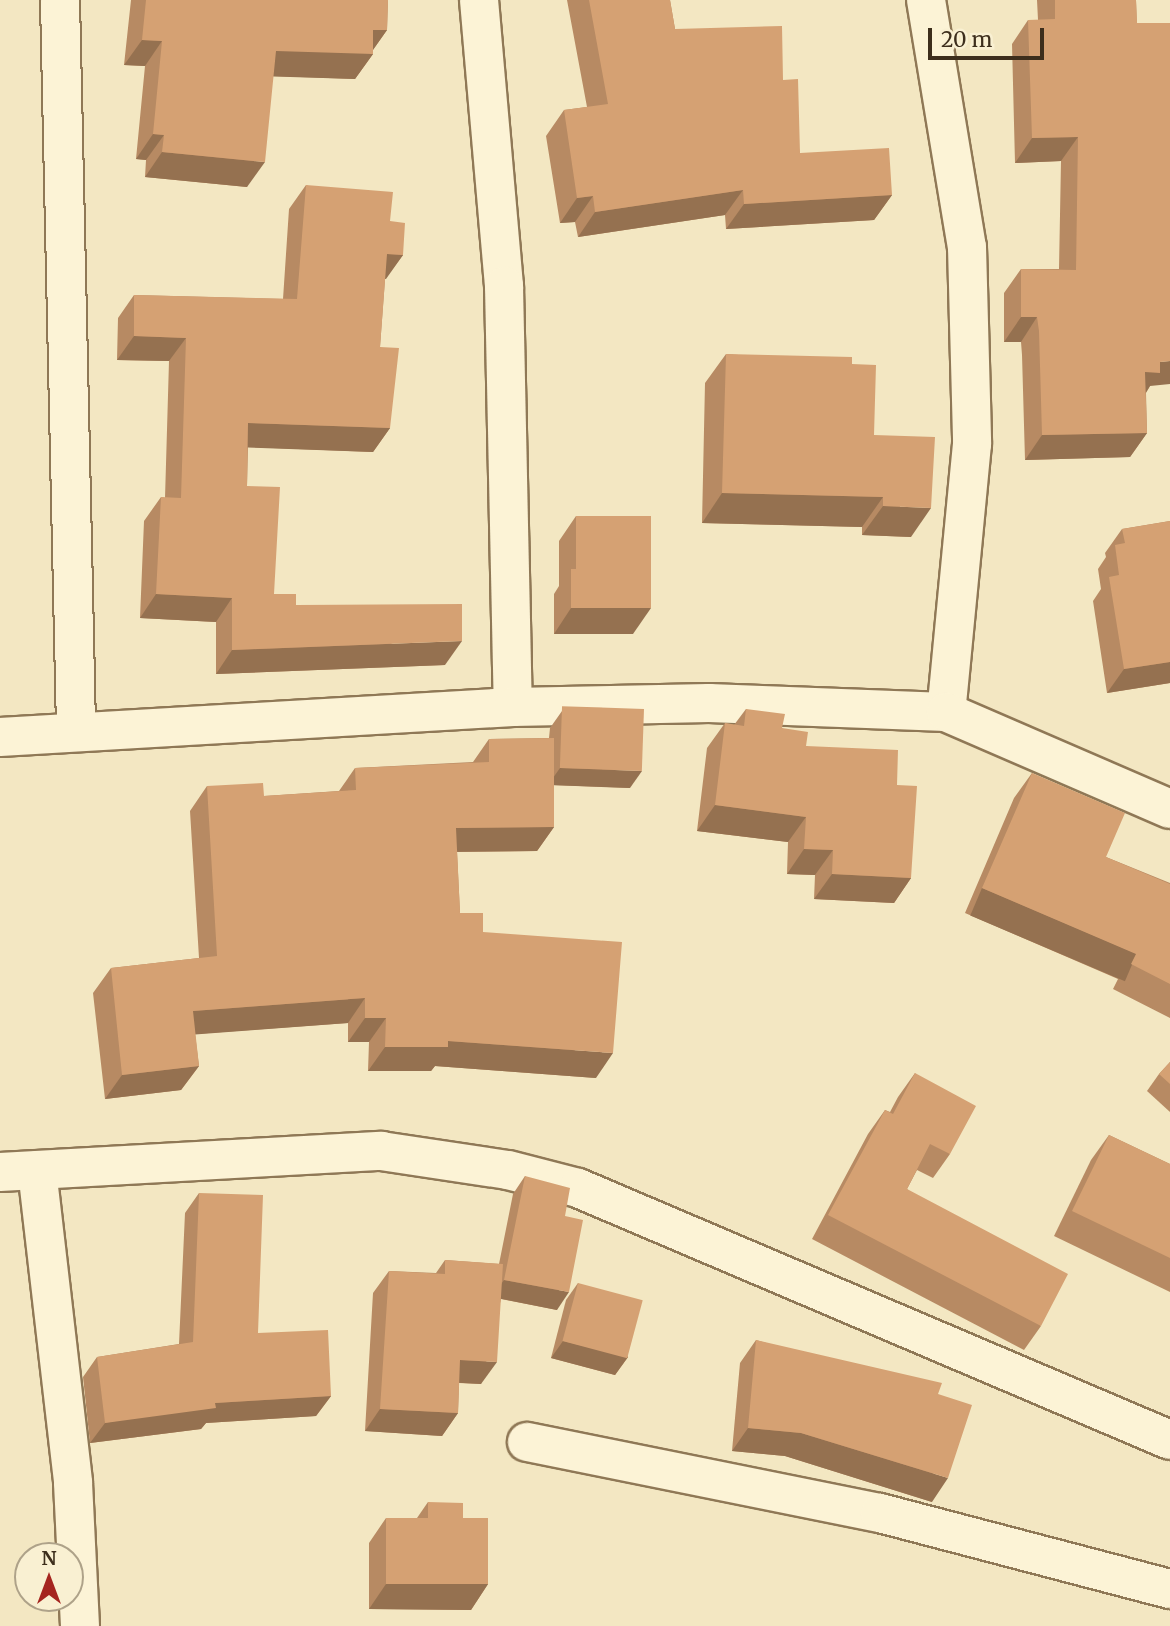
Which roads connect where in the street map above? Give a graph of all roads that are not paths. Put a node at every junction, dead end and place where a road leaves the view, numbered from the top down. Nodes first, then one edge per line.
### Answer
1 (60, 0) edge
2 (479, 0) edge
3 (926, 0) edge
4 (513, 707) junction
5 (946, 712) junction
6 (76, 729) junction
7 (0, 737) edge
8 (1170, 809) edge
9 (37, 1170) junction
10 (0, 1172) edge
11 (1170, 1440) edge
12 (527, 1442) dead end
13 (1170, 1589) edge
14 (80, 1626) edge

1 - 6 street
2 - 4 street
3 - 5 street
4 - 5 street
4 - 6 street
5 - 8 street
6 - 7 street
9 - 10 street
9 - 11 street
9 - 14 street
12 - 13 street

